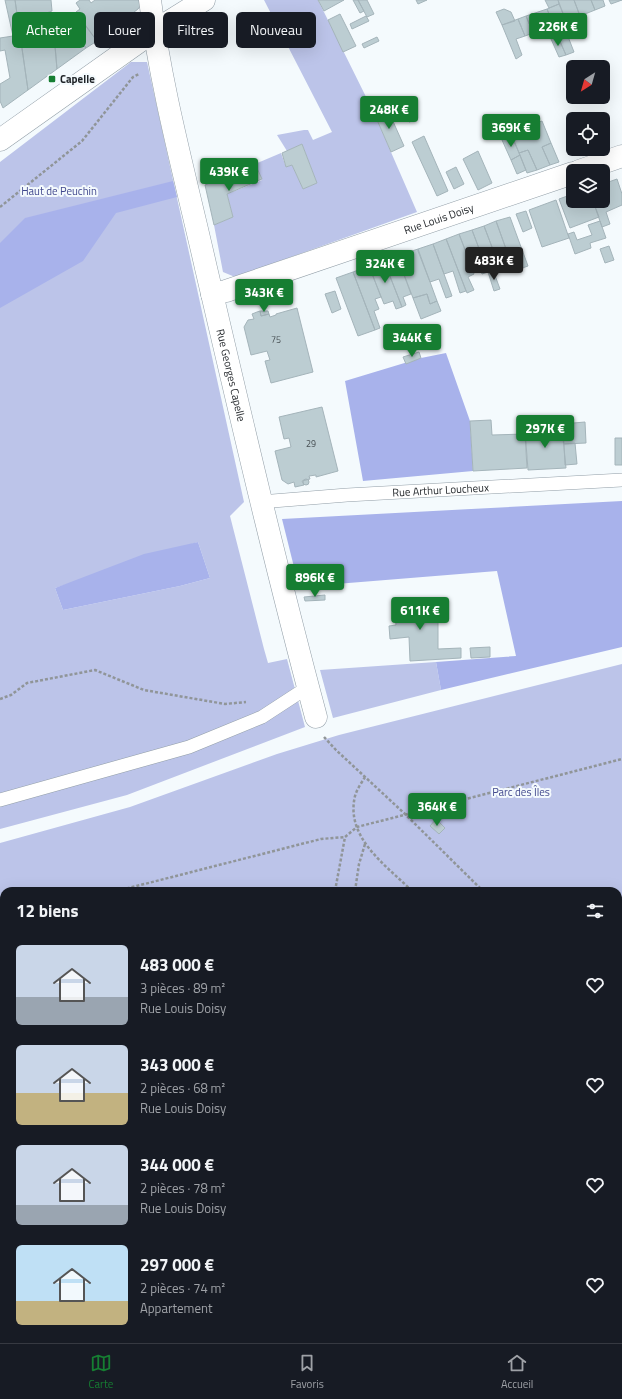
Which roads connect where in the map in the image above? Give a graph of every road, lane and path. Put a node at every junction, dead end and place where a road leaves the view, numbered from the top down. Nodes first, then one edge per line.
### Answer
1 (150, 0) edge
2 (204, 0) edge
3 (152, 12) edge
4 (155, 30) edge
5 (155, 36) edge
6 (130, 48) edge
7 (160, 62) junction
8 (0, 140) edge
9 (622, 156) edge
10 (599, 164) edge
11 (566, 175) edge
12 (0, 207) edge
13 (212, 294) junction
14 (622, 480) edge
15 (260, 502) junction
16 (308, 687) junction
17 (0, 699) edge
18 (250, 702) dead end
19 (318, 724) joint
20 (622, 759) edge
21 (365, 777) junction
22 (0, 800) edge
23 (405, 814) junction
24 (357, 827) junction
25 (345, 837) junction
26 (365, 844) junction
27 (133, 887) edge
28 (337, 887) edge
29 (356, 887) edge
30 (408, 887) edge
31 (479, 887) edge

1 - 3 street, Rue Georges Capelle
2 - 4 street
5 - 7 street, Rue Georges Capelle
6 - 8 street
7 - 12 path
7 - 13 street, Rue Georges Capelle
9 - 10 street
11 - 13 street, Rue Louis Doisy
13 - 15 street, Rue Georges Capelle
14 - 15 lane, Rue Arthur Loucheux
15 - 16 street, Rue Georges Capelle
16 - 19 street, Rue Georges Capelle
16 - 22 lane
17 - 18 path
19 - 21 path
20 - 23 path
21 - 23 path
21 - 24 path
23 - 24 path
23 - 31 path
24 - 25 path
24 - 26 path
25 - 27 path
25 - 28 path
26 - 29 path
26 - 30 path

